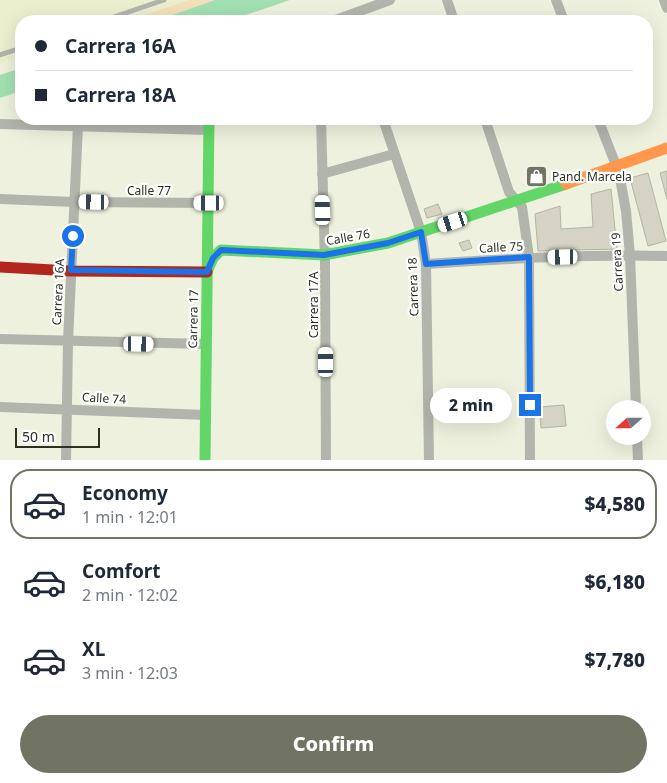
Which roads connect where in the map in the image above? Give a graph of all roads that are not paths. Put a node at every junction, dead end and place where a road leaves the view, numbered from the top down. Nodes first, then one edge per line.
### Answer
1 (164, 0) edge
2 (390, 0) edge
3 (447, 0) edge
4 (556, 0) edge
5 (664, 0) edge
6 (667, 8) edge
7 (120, 15) edge
8 (358, 15) edge
9 (452, 15) edge
10 (562, 15) edge
11 (15, 50) edge
12 (0, 55) edge
13 (0, 124) edge
14 (15, 124) edge
15 (78, 125) edge
16 (209, 125) edge
17 (321, 125) edge
18 (386, 125) edge
19 (487, 125) edge
20 (600, 125) edge
21 (667, 148) edge
22 (394, 154) junction
23 (616, 166) junction
24 (322, 174) junction
25 (0, 199) edge
26 (517, 201) junction
27 (74, 202) junction
28 (209, 203) junction
29 (421, 232) junction
30 (324, 255) junction
31 (630, 255) junction
32 (667, 256) edge
33 (529, 257) junction
34 (426, 264) junction
35 (0, 267) edge
36 (71, 270) junction
37 (207, 272) junction
38 (0, 339) edge
39 (68, 342) junction
40 (206, 344) junction
41 (636, 400) edge
42 (0, 407) edge
43 (68, 409) junction
44 (206, 415) junction
45 (637, 445) edge
46 (66, 460) edge
47 (205, 460) edge
48 (326, 460) edge
49 (429, 460) edge
50 (530, 460) edge
51 (638, 460) edge

1 - 7 lane
2 - 8 street
3 - 9 street
4 - 10 street
5 - 6 street
11 - 12 lane
13 - 14 street
15 - 27 street, Carrera 16A
16 - 28 main road, Carrera 17
17 - 24 street, Carrera 17A
18 - 22 street, Carrera 18
19 - 26 street
20 - 23 street, Carrera 19
21 - 23 main road, Calle 76
22 - 24 street
22 - 29 street, Carrera 18
23 - 26 main road, Calle 76
23 - 31 street, Carrera 19
24 - 30 street, Carrera 17A
25 - 27 street, Calle 77
26 - 29 main road, Calle 76
26 - 33 street
27 - 28 street, Calle 77
27 - 36 street, Carrera 16A
28 - 37 main road, Carrera 17
29 - 30 main road, Calle 76
29 - 34 street, Carrera 18
30 - 37 main road, Calle 76
30 - 48 street, Carrera 17A
31 - 32 street, Calle 75
31 - 33 street, Calle 75
31 - 41 street, Carrera 19
33 - 34 street, Calle 75
33 - 50 street
34 - 49 street, Carrera 18
35 - 36 main road
36 - 37 main road
36 - 39 street, Carrera 16A
37 - 40 main road, Carrera 17
38 - 39 street
39 - 40 street
39 - 43 street, Carrera 16A
40 - 44 main road, Carrera 17
42 - 43 street, Calle 74
43 - 44 street, Calle 74
43 - 46 street, Carrera 16A
44 - 47 main road, Carrera 17
45 - 51 street

